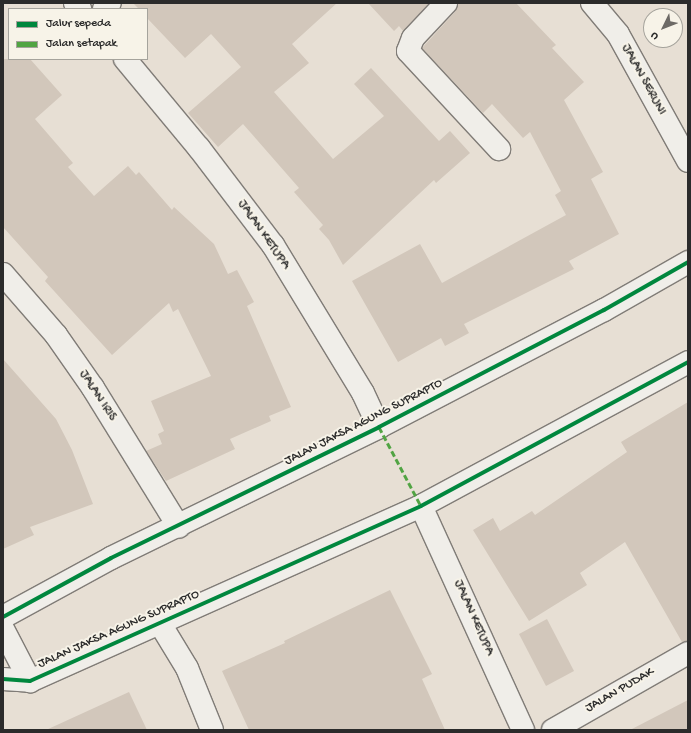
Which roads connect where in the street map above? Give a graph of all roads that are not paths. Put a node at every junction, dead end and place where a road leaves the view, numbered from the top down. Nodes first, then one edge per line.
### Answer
1 (446, 3) edge
2 (592, 3) edge
3 (126, 60) edge
4 (498, 149) dead end
5 (688, 161) edge
6 (688, 262) edge
7 (3, 274) edge
8 (688, 362) edge
9 (379, 427) junction
10 (421, 506) junction
11 (179, 527) junction
12 (3, 617) edge
13 (159, 622) junction
14 (3, 629) edge
15 (688, 653) edge
16 (3, 679) edge
17 (30, 681) junction
18 (212, 730) edge
19 (523, 730) edge
20 (553, 730) edge

1 - 4 street
2 - 5 street, JALAN SERUNI
3 - 9 street, JALAN KETUPA
6 - 9 street, JALAN JAKSA AGUNG SUPRAPTO
7 - 11 street, JALAN IRIS
8 - 10 street, JALAN JAKSA AGUNG SUPRAPTO
9 - 11 street, JALAN JAKSA AGUNG SUPRAPTO
10 - 13 street, JALAN JAKSA AGUNG SUPRAPTO
10 - 19 street, JALAN KETUPA
11 - 12 street, JALAN JAKSA AGUNG SUPRAPTO
13 - 17 street, JALAN JAKSA AGUNG SUPRAPTO
13 - 18 street
14 - 17 street
15 - 20 street, JALAN PUDAK
16 - 17 street

